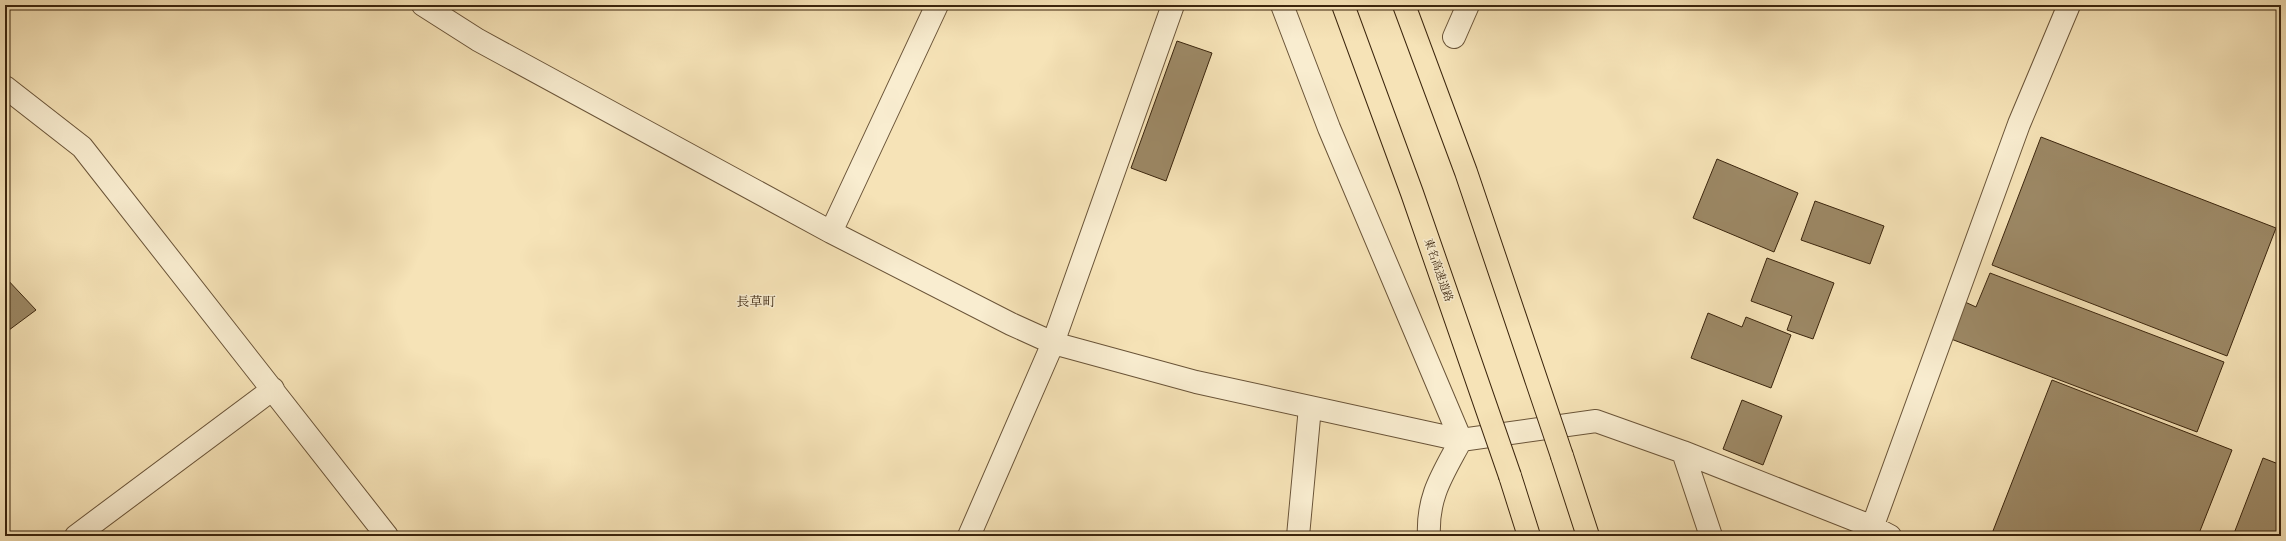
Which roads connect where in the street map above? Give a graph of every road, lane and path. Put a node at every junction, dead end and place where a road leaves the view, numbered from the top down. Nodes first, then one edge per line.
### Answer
1 (423, 5) edge
2 (937, 5) edge
3 (1174, 5) edge
4 (1282, 5) edge
5 (1343, 5) edge
6 (1404, 5) edge
7 (1468, 5) edge
8 (2069, 5) edge
9 (1454, 37) dead end
10 (5, 87) edge
11 (831, 232) junction
12 (1053, 343) junction
13 (273, 389) junction
14 (1310, 407) junction
15 (1461, 440) junction
16 (1683, 452) junction
17 (1877, 533) edge
18 (76, 536) edge
19 (387, 536) edge
20 (969, 536) edge
21 (1298, 536) edge
22 (1429, 536) edge
23 (1529, 536) edge
24 (1588, 536) edge
25 (1711, 536) edge

1 - 11 street
2 - 11 street
3 - 12 street
4 - 15 street
5 - 23 highway, 東名高速道路, bridge
6 - 24 highway, bridge
7 - 9 street
8 - 17 street
10 - 13 street
11 - 12 street
12 - 14 street
12 - 20 street
13 - 18 street
13 - 19 street
14 - 15 street
14 - 21 street
15 - 16 street
15 - 22 street
16 - 17 street
16 - 25 street

